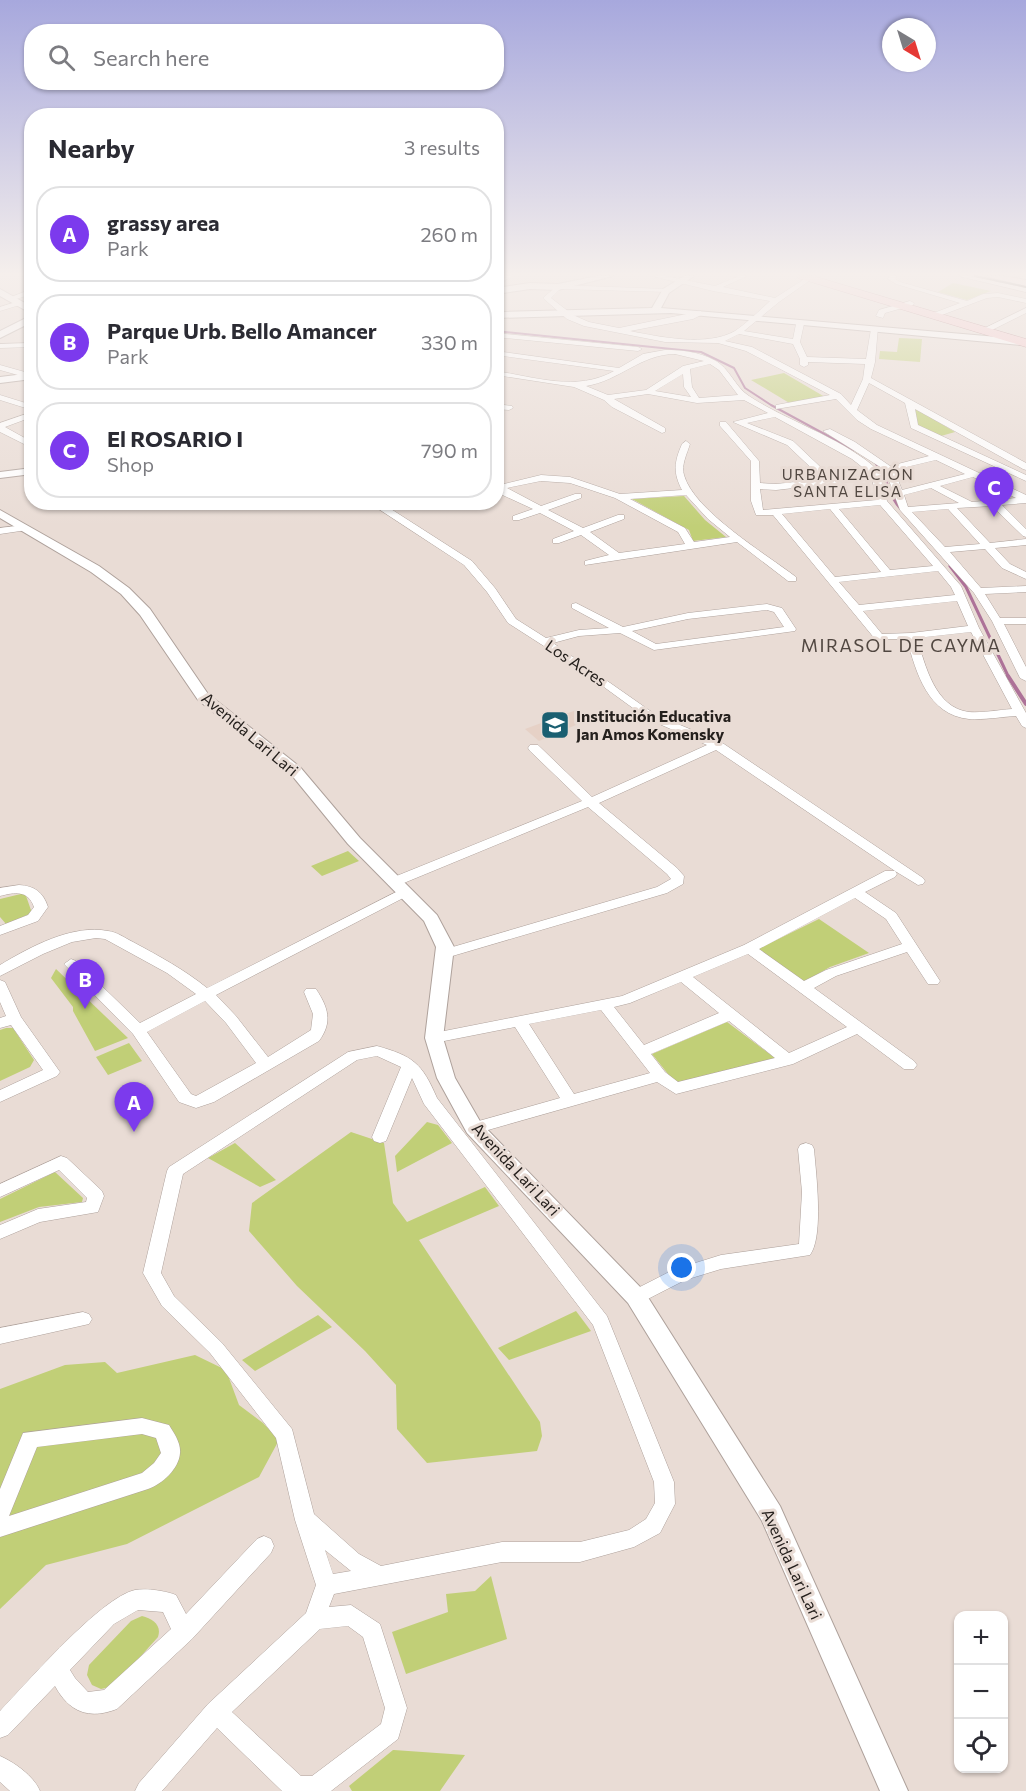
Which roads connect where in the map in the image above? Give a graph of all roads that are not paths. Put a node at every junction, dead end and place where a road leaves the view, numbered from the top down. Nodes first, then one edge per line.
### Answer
1 (804, 359) edge
2 (549, 360) edge
3 (641, 360) edge
4 (707, 360) edge
5 (768, 360) edge
6 (817, 360) edge
7 (711, 361) junction
8 (871, 362) joint
9 (0, 367) edge
10 (686, 368) junction
11 (616, 369) dead end
12 (504, 374) edge
13 (24, 375) edge
14 (798, 376) junction
15 (24, 378) edge
16 (867, 379) junction
17 (0, 380) edge
18 (574, 385) junction
19 (648, 392) junction
20 (838, 396) junction
21 (0, 397) edge
22 (745, 397) junction
23 (607, 398) junction
24 (697, 400) junction
25 (909, 402) junction
26 (24, 405) edge
27 (504, 407) edge
28 (509, 408) dead end
29 (853, 410) junction
30 (776, 414) junction
31 (24, 417) edge
32 (738, 422) junction
33 (0, 427) edge
34 (662, 430) dead end
35 (966, 434) junction
36 (942, 439) junction
37 (24, 441) edge
38 (686, 444) dead end
39 (998, 451) junction
40 (979, 456) junction
41 (937, 457) junction
42 (1026, 467) edge
43 (889, 469) junction
44 (24, 472) edge
45 (975, 474) junction
46 (0, 475) edge
47 (878, 476) junction
48 (1026, 478) edge
49 (830, 481) junction
50 (504, 485) edge
51 (932, 485) junction
52 (756, 486) junction
53 (504, 490) edge
54 (689, 492) junction
55 (897, 494) junction
56 (578, 496) dead end
57 (618, 496) junction
58 (1026, 499) edge
59 (882, 501) junction
60 (995, 503) junction
61 (971, 505) junction
62 (950, 506) junction
63 (833, 507) junction
64 (541, 509) junction
65 (386, 510) edge
66 (905, 510) junction
67 (776, 512) junction
68 (0, 513) edge
69 (516, 518) dead end
70 (621, 518) dead end
71 (24, 528) junction
72 (0, 531) edge
73 (582, 531) junction
74 (1026, 534) edge
75 (739, 539) junction
76 (556, 541) dead end
77 (1026, 542) edge
78 (691, 545) junction
79 (988, 545) junction
80 (943, 550) junction
81 (617, 555) junction
82 (590, 563) dead end
83 (940, 568) junction
84 (887, 573) junction
85 (1026, 576) edge
86 (792, 579) dead end
87 (831, 580) junction
88 (1026, 589) edge
89 (978, 591) junction
90 (960, 598) junction
91 (576, 606) dead end
92 (855, 609) junction
93 (997, 621) junction
94 (1026, 621) edge
95 (974, 628) junction
96 (622, 630) junction
97 (911, 636) junction
98 (544, 642) junction
99 (1011, 652) junction
100 (1026, 652) edge
101 (1026, 678) edge
102 (1018, 712) junction
103 (1026, 724) edge
104 (717, 745) junction
105 (534, 748) dead end
106 (590, 802) junction
107 (890, 874) dead end
108 (918, 881) dead end
109 (399, 887) junction
110 (0, 892) edge
111 (856, 892) junction
112 (0, 931) edge
113 (910, 946) junction
114 (749, 948) junction
115 (444, 954) junction
116 (71, 964) dead end
117 (0, 971) edge
118 (682, 976) junction
119 (933, 981) dead end
120 (0, 985) edge
121 (803, 988) junction
122 (311, 992) dead end
123 (206, 994) junction
124 (604, 1004) junction
125 (731, 1014) junction
126 (7, 1021) edge
127 (519, 1021) junction
128 (858, 1028) junction
129 (138, 1030) junction
130 (434, 1038) junction
131 (641, 1052) junction
132 (788, 1060) junction
133 (410, 1064) junction
134 (266, 1065) junction
135 (909, 1065) dead end
136 (660, 1076) junction
137 (446, 1078) junction
138 (423, 1081) junction
139 (0, 1095) edge
140 (570, 1101) junction
141 (474, 1128) junction
142 (380, 1137) dead end
143 (806, 1149) dead end
144 (0, 1191) edge
145 (0, 1232) edge
146 (636, 1297) junction
147 (83, 1319) dead end
148 (0, 1336) edge
149 (0, 1514) edge
150 (305, 1519) junction
151 (0, 1528) edge
152 (264, 1546) dead end
153 (380, 1576) junction
154 (326, 1585) junction
155 (315, 1619) junction
156 (184, 1632) junction
157 (57, 1668) junction
158 (216, 1712) junction
159 (0, 1727) edge
160 (0, 1767) edge
161 (28, 1791) edge
162 (147, 1791) edge
163 (894, 1791) edge

1 - 14 street
2 - 11 street
3 - 18 street
4 - 7 street
5 - 14 street
6 - 8 street
7 - 10 street
7 - 22 street
8 - 16 street
9 - 13 street
10 - 19 street
10 - 24 street
12 - 18 street
14 - 20 street
15 - 17 street
16 - 25 street
16 - 29 street
18 - 23 street
19 - 23 street
19 - 24 street
20 - 29 street
20 - 43 street
21 - 26 street
22 - 24 street
22 - 30 street
23 - 34 street
25 - 35 street
25 - 36 street
27 - 28 street
29 - 41 street
30 - 32 street
30 - 47 street
31 - 33 street
32 - 49 street
32 - 52 street
33 - 37 street
35 - 36 street
35 - 39 street
36 - 40 street
38 - 54 street
39 - 40 street
39 - 42 street
40 - 48 street
41 - 43 street
41 - 45 street
43 - 55 street
44 - 46 street
45 - 51 street
45 - 58 street
47 - 49 street
47 - 59 street
49 - 52 street
50 - 57 street
51 - 55 street
51 - 61 street
52 - 67 street
53 - 64 street
54 - 57 street
54 - 75 street
55 - 66 street
56 - 64 street
57 - 78 street
58 - 60 street
59 - 63 street
59 - 83 street
60 - 61 street
60 - 74 street
61 - 62 street
62 - 66 street
62 - 79 street
63 - 67 street
63 - 84 street
64 - 69 street
64 - 73 street
65 - 98 street, Los Acres
66 - 80 street
67 - 87 street
68 - 71 street, Avenida Lari Lari
70 - 73 street
71 - 72 street
71 - 109 street, Avenida Lari Lari
73 - 76 street
73 - 81 street
75 - 78 street
75 - 86 street
77 - 79 street
78 - 81 street
79 - 80 street
79 - 85 street
80 - 89 street
81 - 82 street
83 - 84 street
83 - 90 street
84 - 87 street
87 - 92 street
88 - 89 street
89 - 93 street
90 - 92 street
90 - 95 street
91 - 96 street
92 - 97 street
93 - 94 street
93 - 99 street
95 - 97 street
95 - 102 street
96 - 96 street
96 - 98 street
97 - 102 street
98 - 104 street, Los Acres
99 - 100 street
99 - 101 street
102 - 103 street
104 - 106 street
104 - 108 street, Los Acres
105 - 106 street
106 - 109 street
106 - 115 street
107 - 111 street
109 - 115 street, Avenida Lari Lari
109 - 123 street
110 - 112 street
111 - 113 street
111 - 114 street
113 - 119 street
113 - 121 street
114 - 118 street
114 - 121 street
115 - 130 street, Avenida Lari Lari
116 - 129 street
117 - 123 street
118 - 124 street
118 - 125 street
120 - 126 street
121 - 128 street
122 - 134 street
123 - 129 street
123 - 134 street
124 - 127 street
124 - 131 street
125 - 131 street
125 - 132 street
126 - 139 street
127 - 130 street
127 - 140 street
128 - 132 street
128 - 135 street
129 - 134 street
130 - 137 street, Avenida Lari Lari
131 - 136 street
132 - 136 street
133 - 138 street
133 - 142 street
133 - 150 street
136 - 140 street
137 - 138 street
137 - 141 street, Avenida Lari Lari
138 - 153 street
140 - 141 street
141 - 146 street, Avenida Lari Lari
143 - 146 street
144 - 145 street
146 - 163 street, Avenida Lari Lari
147 - 148 street
149 - 151 street
150 - 153 street
150 - 154 street
152 - 156 street
153 - 154 street
154 - 155 street
155 - 158 street
155 - 158 street
156 - 157 street
156 - 157 street
157 - 159 street
158 - 162 street
160 - 161 street

